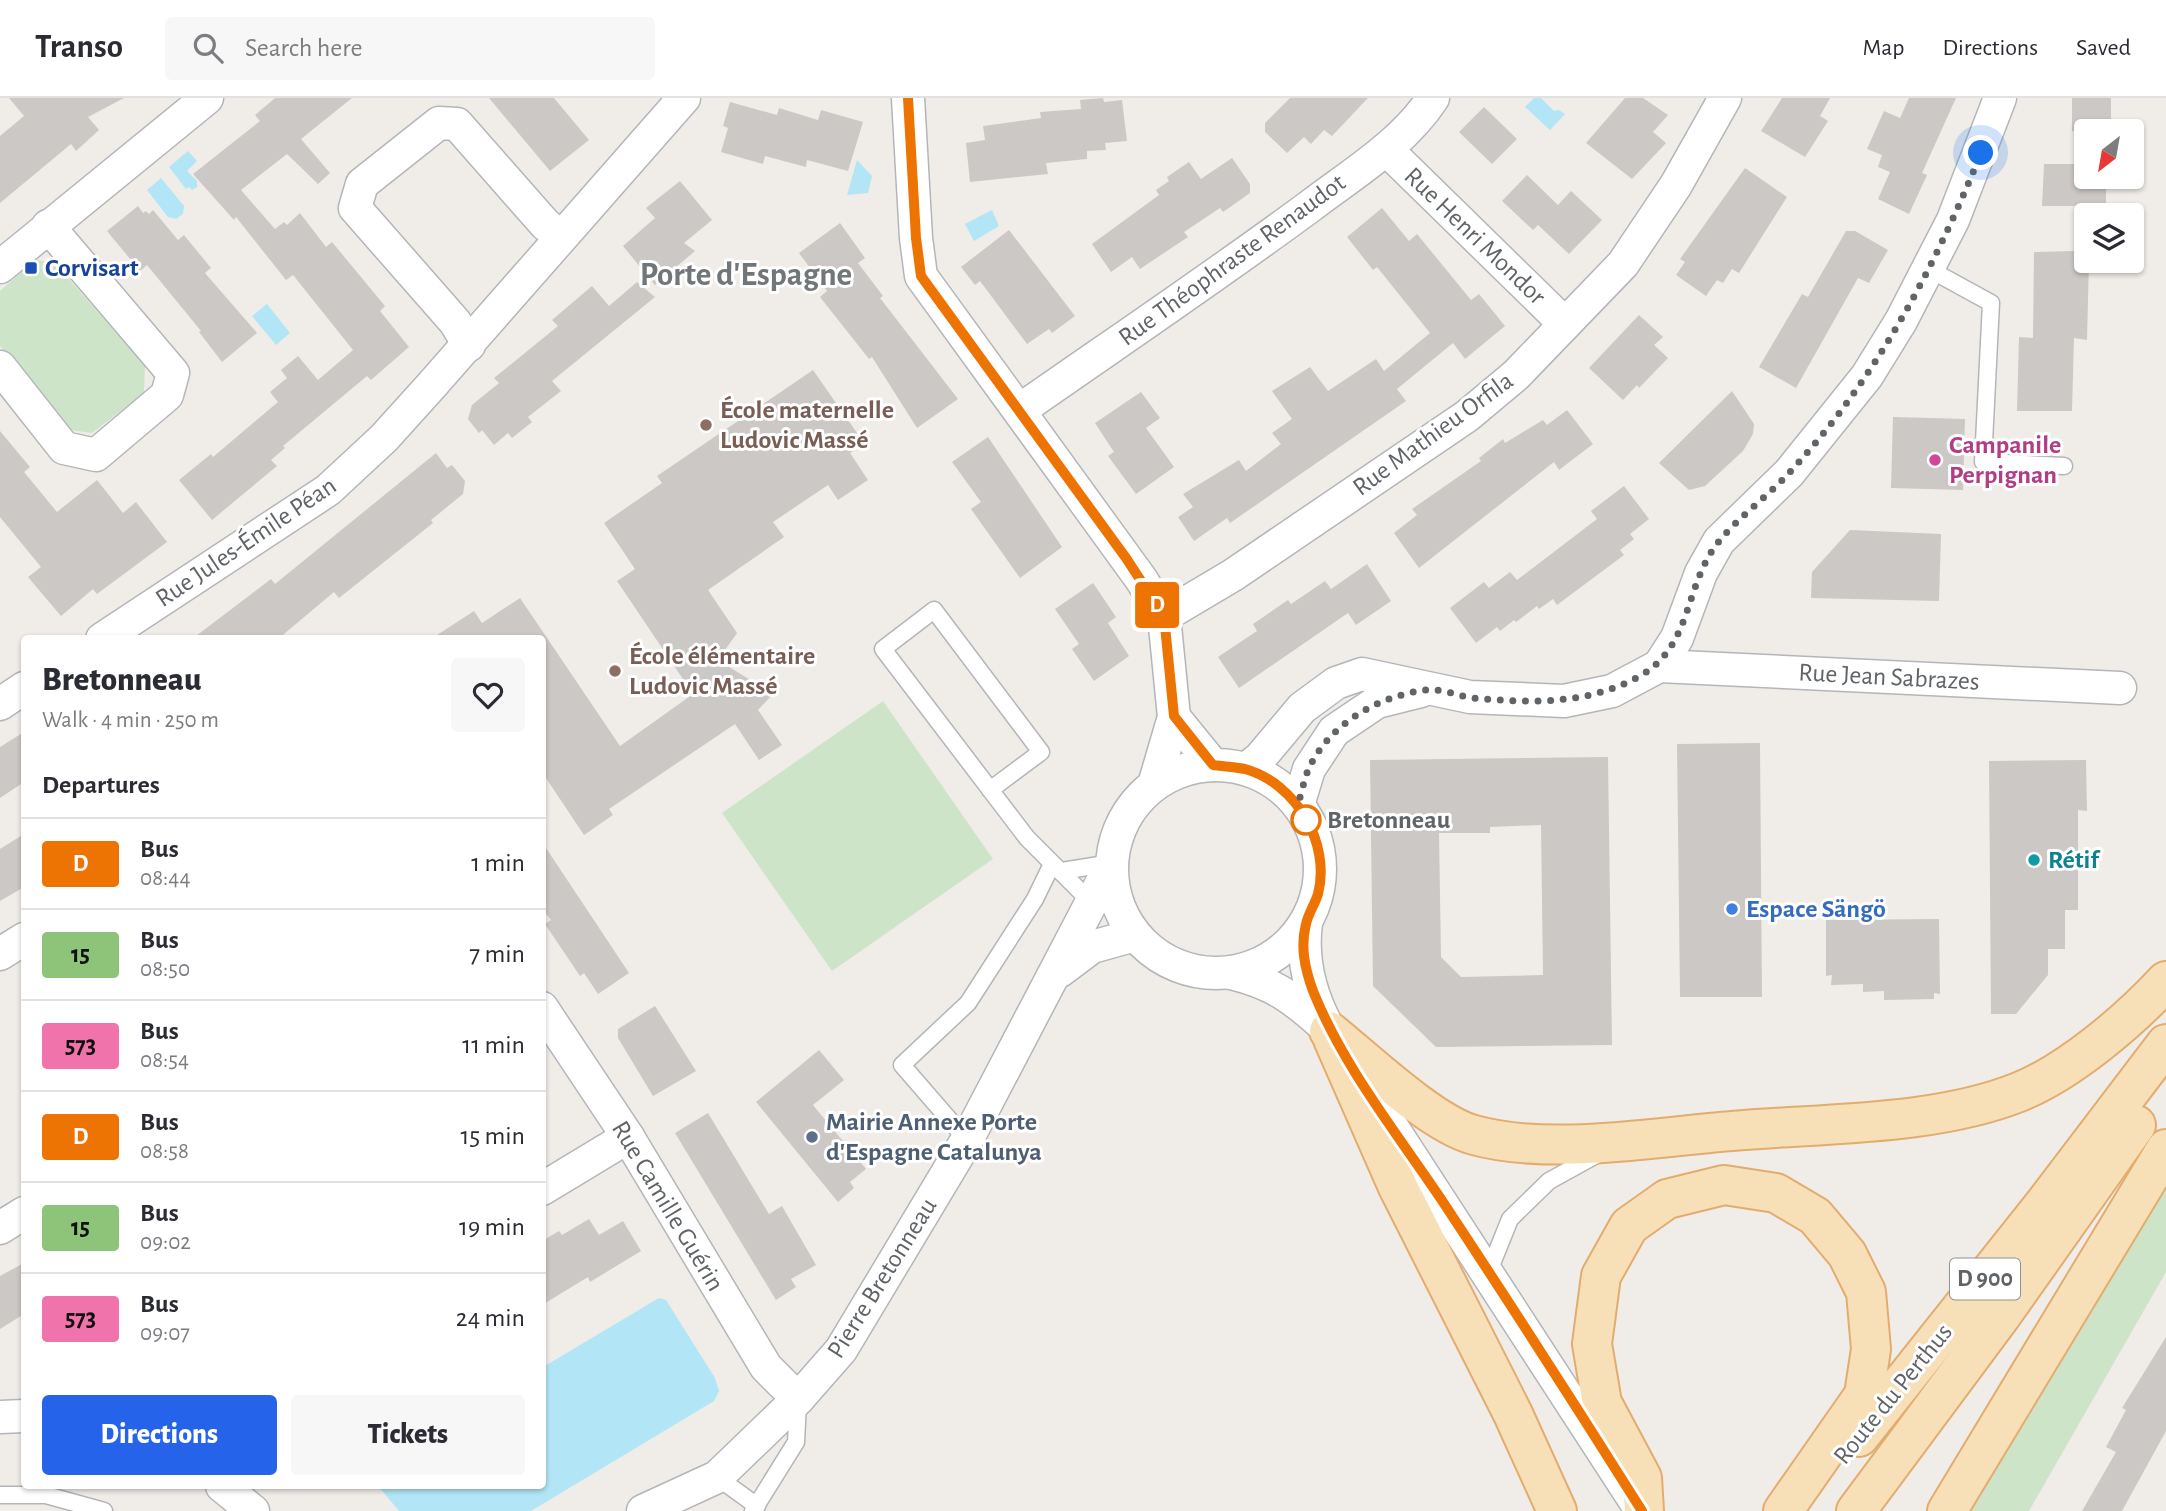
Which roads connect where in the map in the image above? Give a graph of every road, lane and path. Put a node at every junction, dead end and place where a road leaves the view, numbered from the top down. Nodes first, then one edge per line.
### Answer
1 (178, 98) edge
2 (207, 98) edge
3 (684, 98) edge
4 (908, 98) edge
5 (1433, 98) edge
6 (1725, 98) edge
7 (2000, 98) edge
8 (164, 133) junction
9 (1386, 149) junction
10 (48, 226) junction
11 (561, 237) junction
12 (0, 267) edge
13 (1929, 269) junction
14 (1564, 324) junction
15 (469, 345) junction
16 (0, 367) edge
17 (1020, 410) junction
18 (2064, 466) dead end
19 (1164, 616) junction
20 (108, 635) edge
21 (1658, 666) junction
22 (2120, 688) dead end
23 (1428, 689) junction
24 (21, 690) edge
25 (0, 704) edge
26 (1174, 716) junction
27 (1213, 765) junction
28 (1246, 769) junction
29 (1154, 785) junction
30 (990, 790) junction
31 (1298, 805) junction
32 (1112, 863) junction
33 (1057, 868) junction
34 (1092, 903) junction
35 (1306, 922) junction
36 (1135, 934) junction
37 (21, 941) edge
38 (0, 954) edge
39 (1231, 973) junction
40 (1056, 974) junction
41 (2166, 981) edge
42 (546, 1014) edge
43 (1329, 1031) junction
44 (2166, 1044) edge
45 (2166, 1083) edge
46 (628, 1138) junction
47 (1632, 1139) junction
48 (967, 1140) junction
49 (2166, 1149) edge
50 (546, 1187) edge
51 (21, 1215) edge
52 (0, 1228) edge
53 (1489, 1271) junction
54 (798, 1399) junction
55 (21, 1416) edge
56 (0, 1417) edge
57 (717, 1477) junction
58 (226, 1489) edge
59 (0, 1495) edge
60 (755, 1508) edge
61 (104, 1511) edge
62 (253, 1511) edge
63 (643, 1511) edge
64 (1557, 1511) edge
65 (1643, 1511) edge
66 (1783, 1511) edge
67 (1800, 1511) edge
68 (1856, 1511) edge
69 (1947, 1511) edge

1 - 8 street
2 - 8 street
3 - 11 street, Rue Jules-Émile Péan
4 - 17 street
5 - 9 street, Rue Théophraste Renaudot
6 - 14 street, Rue Mathieu Orfila
7 - 13 street
8 - 10 street
9 - 14 street, Rue Henri Mondor
9 - 17 street, Rue Théophraste Renaudot
10 - 12 street
10 - 16 street
11 - 15 street, Rue Jules-Émile Péan
11 - 15 street
13 - 18 lane
13 - 21 street
14 - 19 street, Rue Mathieu Orfila
15 - 20 street, Rue Jules-Émile Péan
17 - 19 street
19 - 26 street
21 - 22 street, Rue Jean Sabrazes
21 - 23 street
23 - 28 street
23 - 31 street
24 - 25 street
26 - 27 street
26 - 29 street
27 - 28 street
27 - 29 street
28 - 31 street
29 - 32 street
30 - 30 lane
30 - 33 lane
31 - 35 street
32 - 33 lane
32 - 34 street, Pierre Bretonneau
32 - 36 street
33 - 34 lane
33 - 48 lane
34 - 40 street, Pierre Bretonneau
35 - 39 street
35 - 43 street
36 - 39 street
36 - 40 street, Pierre Bretonneau
37 - 38 street
39 - 43 street
40 - 48 street, Pierre Bretonneau
41 - 47 main road
42 - 46 street, Rue Camille Guérin
43 - 47 main road
43 - 53 street
43 - 64 main road
44 - 67 main road, Route du Perthus / D 900
45 - 68 main road, Route du Perthus / D 900
46 - 50 street
46 - 54 street, Rue Camille Guérin
47 - 53 lane
48 - 54 street, Pierre Bretonneau
49 - 69 main road
51 - 52 street
53 - 65 street
54 - 57 street, Pierre Bretonneau
54 - 60 lane
55 - 56 street
57 - 60 lane
57 - 63 street, Pierre Bretonneau
58 - 62 street
59 - 61 lane
65 - 66 main road

